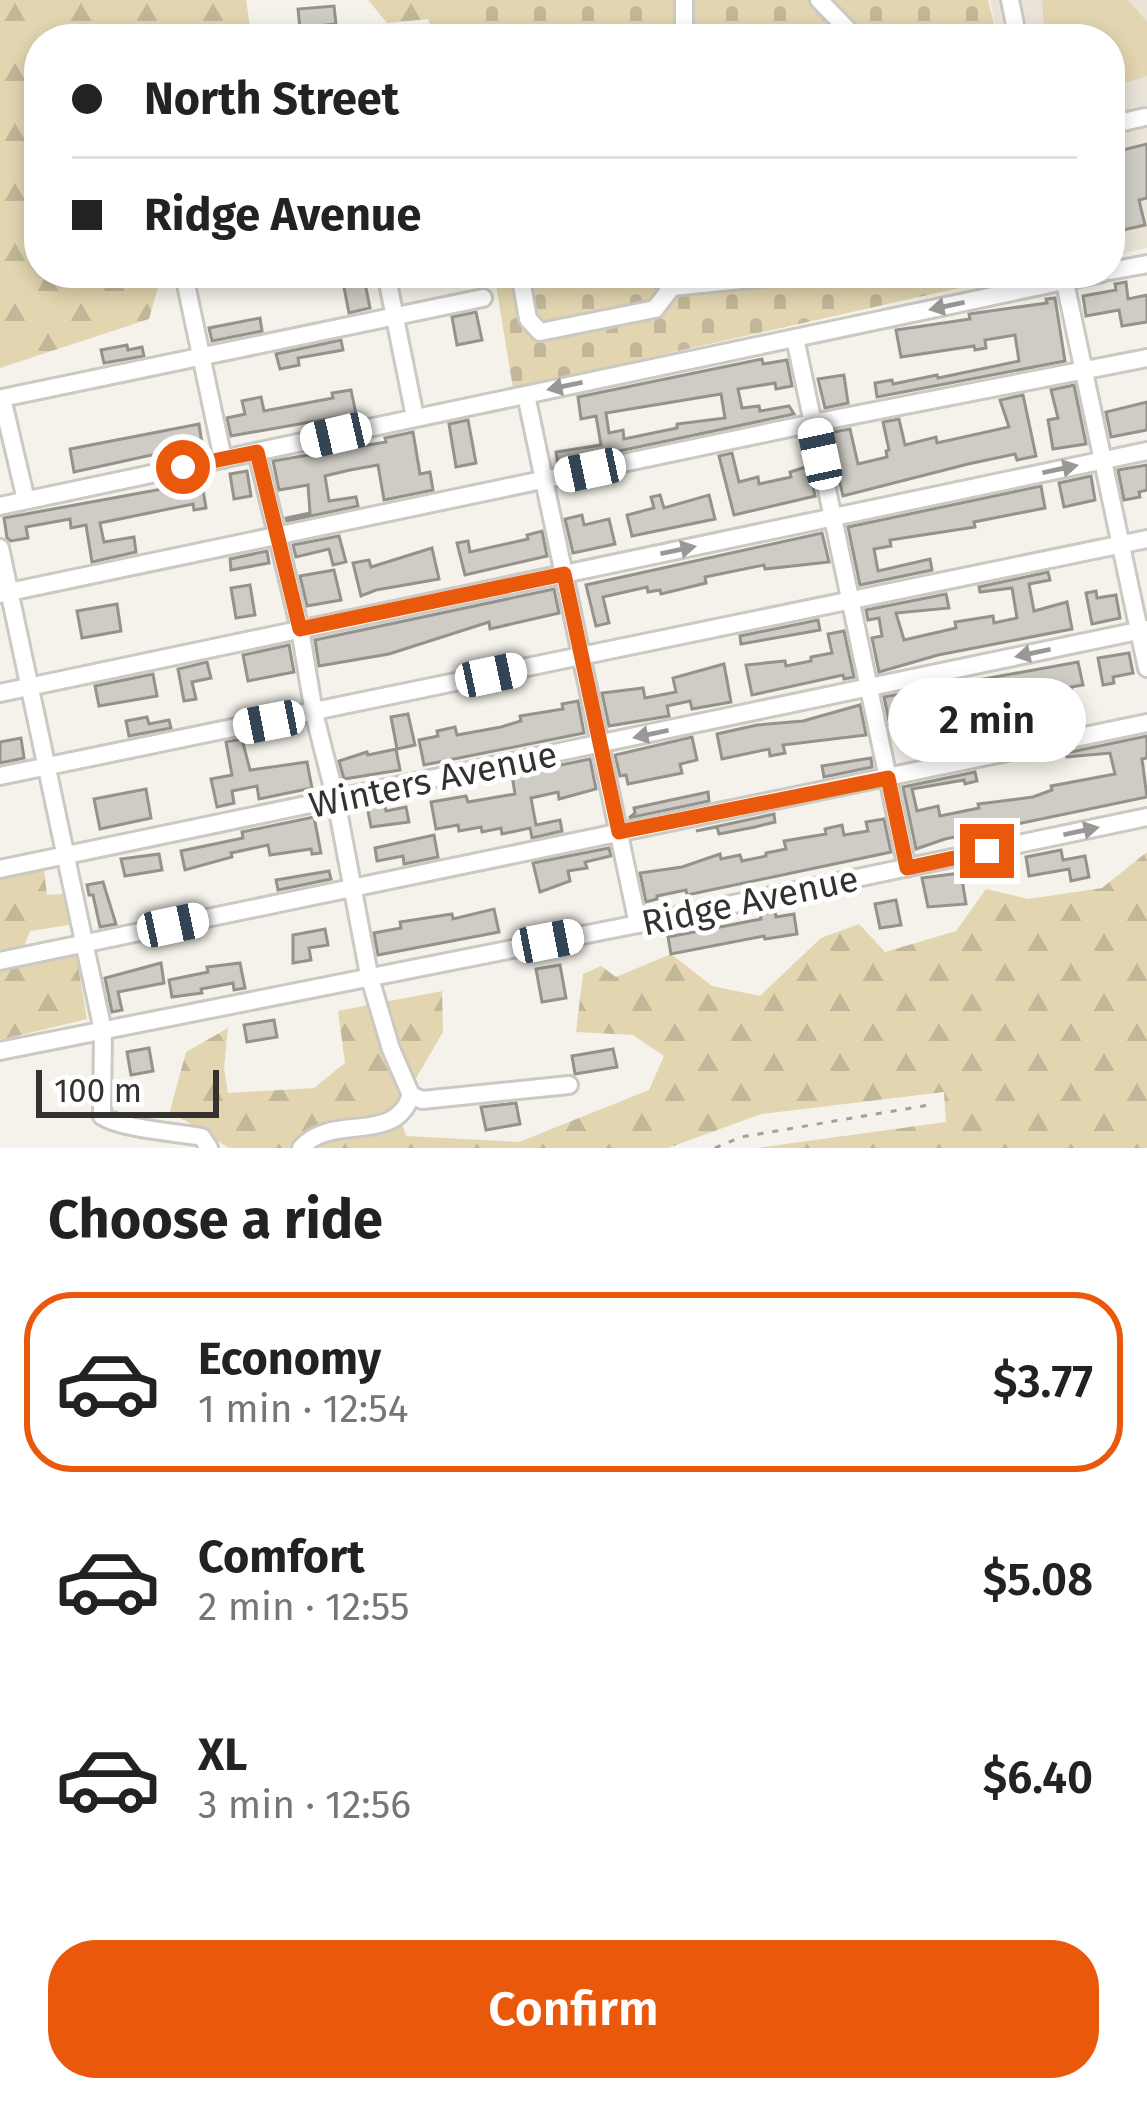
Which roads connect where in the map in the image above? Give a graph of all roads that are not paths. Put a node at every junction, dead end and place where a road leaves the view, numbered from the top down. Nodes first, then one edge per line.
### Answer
1 (819, 0) edge
2 (842, 24) edge
3 (187, 288) edge
4 (389, 288) edge
5 (523, 288) edge
6 (668, 288) edge
7 (1015, 288) edge
8 (1066, 288) edge
9 (483, 298) dead end
10 (395, 315) junction
11 (794, 338) junction
12 (201, 355) junction
13 (1147, 358) edge
14 (1084, 371) junction
15 (526, 395) junction
16 (2, 398) edge
17 (415, 417) junction
18 (813, 423) junction
19 (1147, 451) edge
20 (257, 452) junction
21 (223, 459) junction
22 (1103, 460) junction
23 (545, 480) junction
24 (26, 500) junction
25 (0, 506) edge
26 (832, 517) junction
27 (274, 535) junction
28 (1147, 539) edge
29 (1120, 544) junction
30 (0, 548) edge
31 (564, 574) junction
32 (4, 593) edge
33 (850, 601) junction
34 (300, 629) junction
35 (1143, 630) edge
36 (580, 656) junction
37 (1147, 668) edge
38 (30, 686) junction
39 (869, 688) junction
40 (0, 692) edge
41 (314, 713) junction
42 (1147, 723) edge
43 (600, 745) junction
44 (47, 766) junction
45 (0, 776) edge
46 (888, 778) junction
47 (337, 800) junction
48 (1147, 817) edge
49 (619, 832) junction
50 (66, 854) junction
51 (907, 868) junction
52 (0, 869) edge
53 (351, 888) junction
54 (638, 924) junction
55 (85, 943) junction
56 (0, 962) edge
57 (369, 975) junction
58 (103, 1031) junction
59 (0, 1051) edge
60 (569, 1085) dead end
61 (411, 1095) junction
62 (209, 1148) edge
63 (301, 1148) edge

1 - 2 street
3 - 12 street
4 - 10 street
5 - 6 street
7 -> 11 street
8 - 14 street
9 - 10 street
10 - 12 street
10 - 17 street
11 -> 15 street
11 - 18 street
12 - 16 street
12 - 21 street
13 - 14 street
14 - 18 street
14 - 22 street
15 - 17 street
15 - 23 street
16 - 24 street
17 - 20 street
18 - 23 street
18 - 26 street
19 - 22 street
20 - 21 street
20 - 27 street
21 - 24 street
26 -> 22 street
22 - 29 street
23 - 27 street
23 - 31 street
24 - 25 street
31 -> 26 street
26 - 33 street
27 - 32 street
27 - 34 street
28 - 29 street
29 - 33 street
29 - 35 street
30 - 32 street
31 - 34 street
31 - 36 street
32 - 38 street
33 - 36 street
33 - 39 street
34 - 38 street
34 - 41 street
35 - 37 street
35 -> 39 street, Winters Avenue
36 - 41 street
36 - 43 street
38 - 40 street
38 - 44 street
39 -> 43 street, Winters Avenue
39 - 46 street
41 - 44 street
41 - 47 street
42 - 46 street
43 - 47 street, Winters Avenue
43 - 49 street
44 - 45 street
44 - 50 street
46 - 49 street
46 - 51 street
47 - 50 street, Winters Avenue
47 - 53 street
51 -> 48 street, Ridge Avenue
49 - 53 street
49 - 54 street
50 - 52 street, Winters Avenue
50 - 55 street
51 - 54 street, Ridge Avenue
53 - 55 street
53 - 57 street
54 - 57 street, Ridge Avenue
55 - 56 street
55 - 58 street
57 - 58 street, Ridge Avenue
57 - 61 street
58 - 59 street, Ridge Avenue
58 - 62 street
60 - 61 street
61 - 63 street

